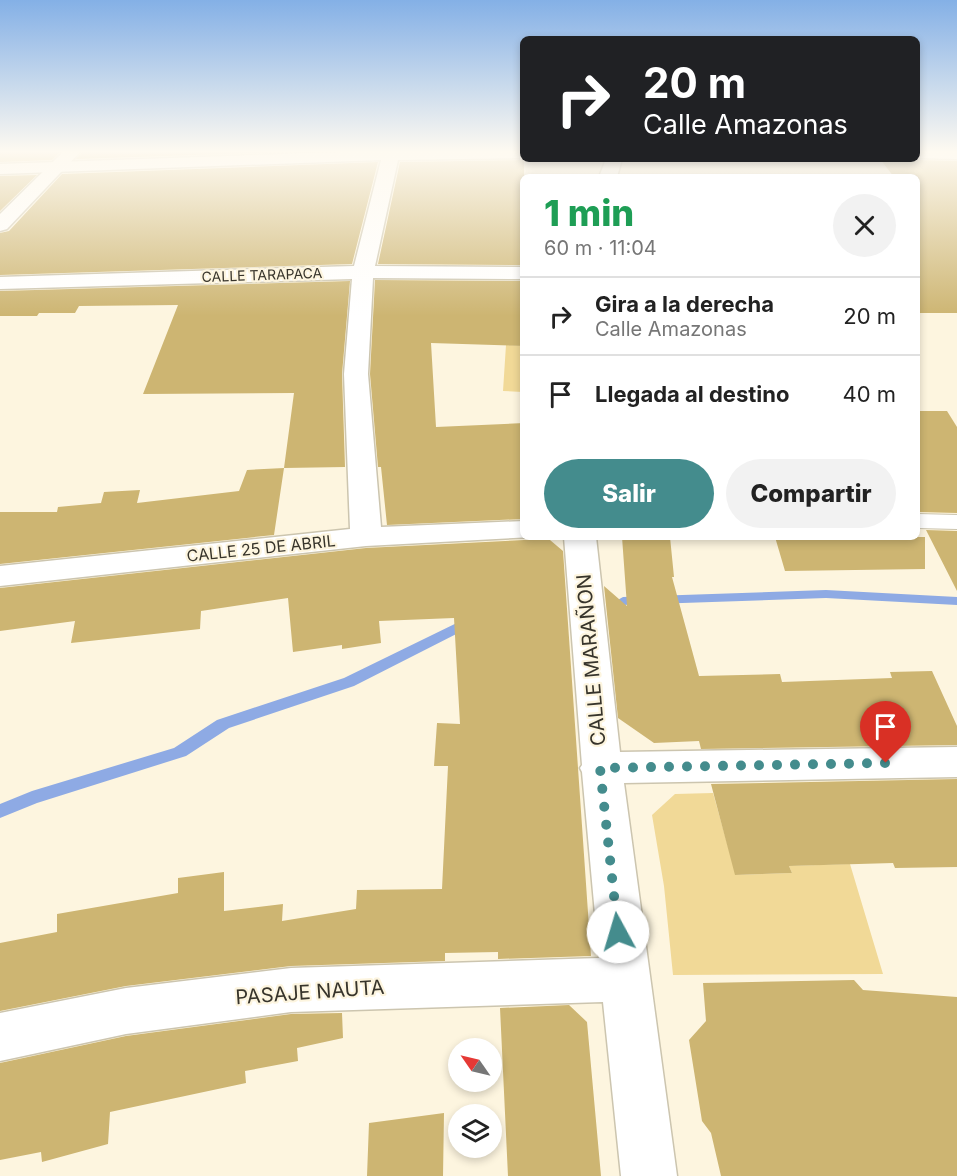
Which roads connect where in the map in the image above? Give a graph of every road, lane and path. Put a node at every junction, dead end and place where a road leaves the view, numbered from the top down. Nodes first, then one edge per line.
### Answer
1 (18, 207) edge
2 (378, 207) edge
3 (0, 225) edge
4 (363, 272) junction
5 (520, 273) edge
6 (0, 283) edge
7 (920, 522) edge
8 (957, 522) edge
9 (520, 530) edge
10 (366, 537) junction
11 (580, 540) edge
12 (0, 576) edge
13 (957, 762) edge
14 (600, 768) junction
15 (623, 979) junction
16 (0, 1037) edge
17 (649, 1176) edge

1 - 3 street
2 - 4 street
4 - 5 street, CALLE TARAPACA
4 - 6 street, CALLE TARAPACA
4 - 10 street
7 - 8 lane
9 - 10 street, CALLE 25 DE ABRIL
10 - 12 street, CALLE 25 DE ABRIL
11 - 14 street, CALLE MARAÑON
13 - 14 street
14 - 15 street, CALLE MARAÑON
15 - 16 street, PASAJE NAUTA
15 - 17 street, CALLE MARAÑON

